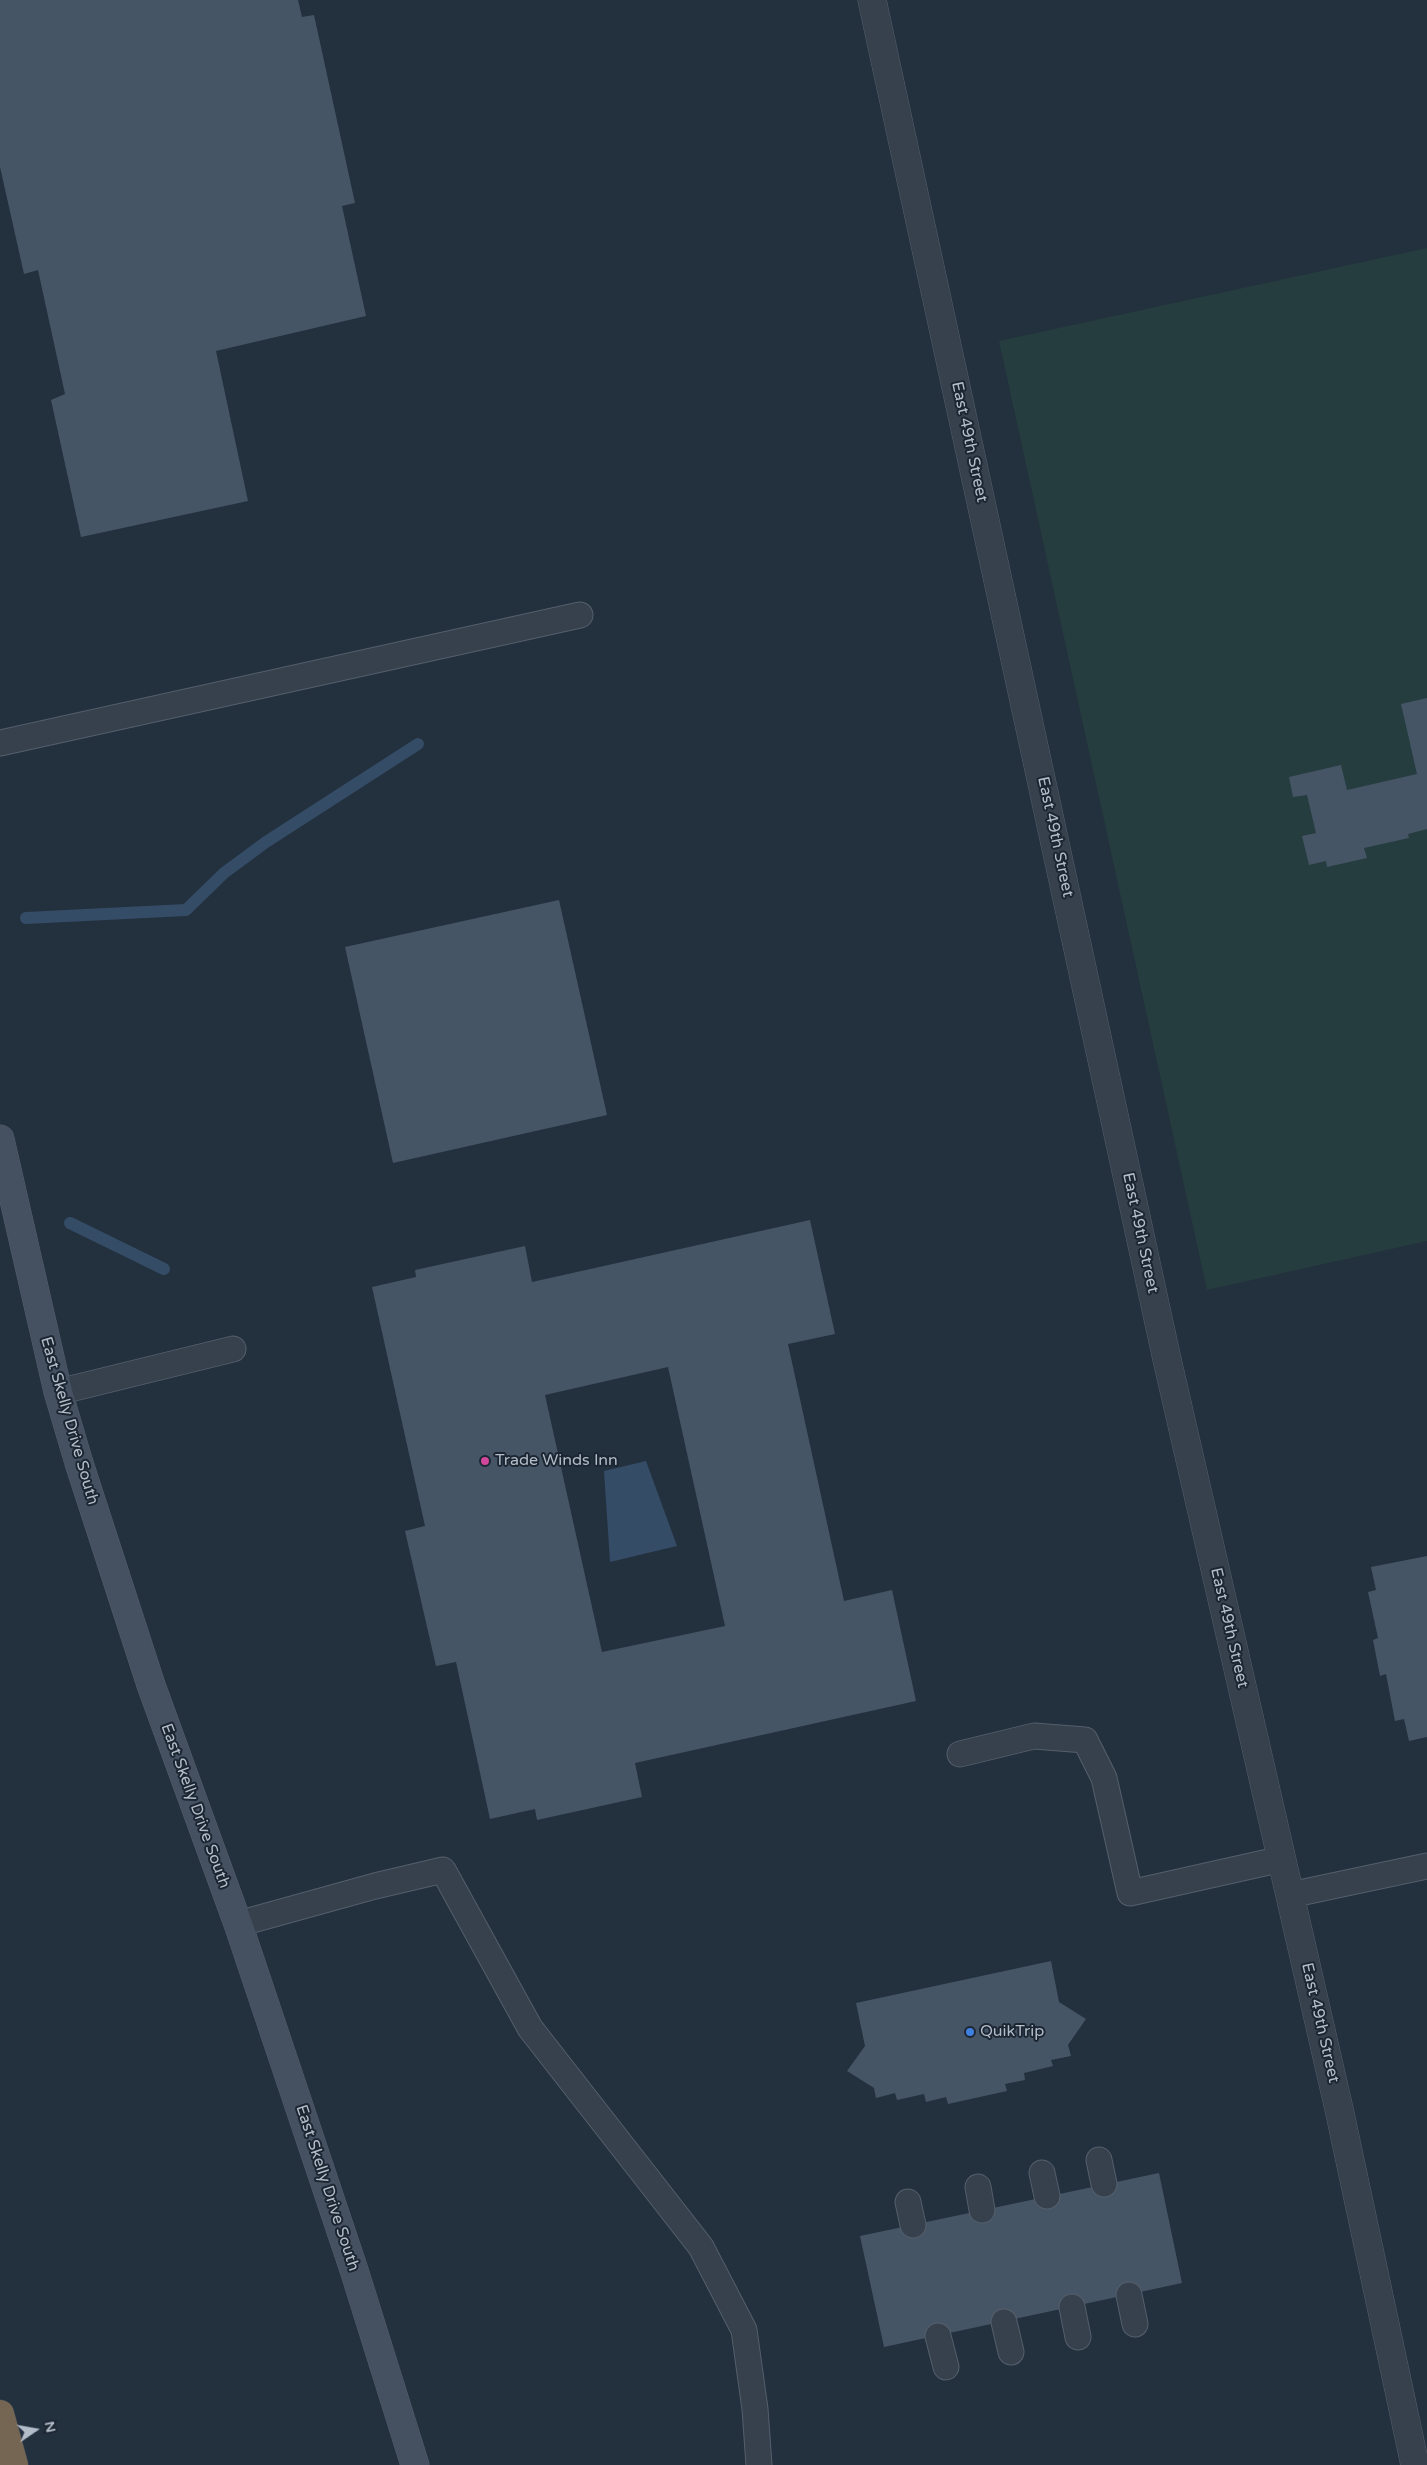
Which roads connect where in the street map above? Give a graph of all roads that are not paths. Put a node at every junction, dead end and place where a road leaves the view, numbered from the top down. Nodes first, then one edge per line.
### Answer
1 (872, 0) edge
2 (580, 615) dead end
3 (0, 743) edge
4 (0, 1139) edge
5 (233, 1349) dead end
6 (58, 1392) junction
7 (960, 1754) dead end
8 (1282, 1859) junction
9 (1427, 1866) edge
10 (1290, 1895) junction
11 (238, 1924) junction
12 (1099, 2160) dead end
13 (1042, 2173) dead end
14 (1104, 2184) dead end
15 (1047, 2196) dead end
16 (1129, 2295) dead end
17 (1072, 2308) dead end
18 (1004, 2322) dead end
19 (1135, 2324) dead end
20 (938, 2336) dead end
21 (1078, 2337) dead end
22 (1011, 2352) dead end
23 (946, 2368) dead end
24 (0, 2414) edge
25 (14, 2465) edge
26 (415, 2465) edge
27 (759, 2465) edge
28 (1415, 2465) edge

1 - 8 street, East 49th Street
2 - 3 lane
4 - 6 main road, East Skelly Drive South
5 - 6 lane
6 - 11 main road, East Skelly Drive South
7 - 8 lane
8 - 10 street, East 49th Street
9 - 10 lane
10 - 28 street, East 49th Street
11 - 26 main road, East Skelly Drive South
11 - 27 lane
12 - 14 lane
13 - 15 lane
16 - 19 lane
17 - 21 lane
18 - 22 lane
20 - 23 lane
24 - 25 highway

